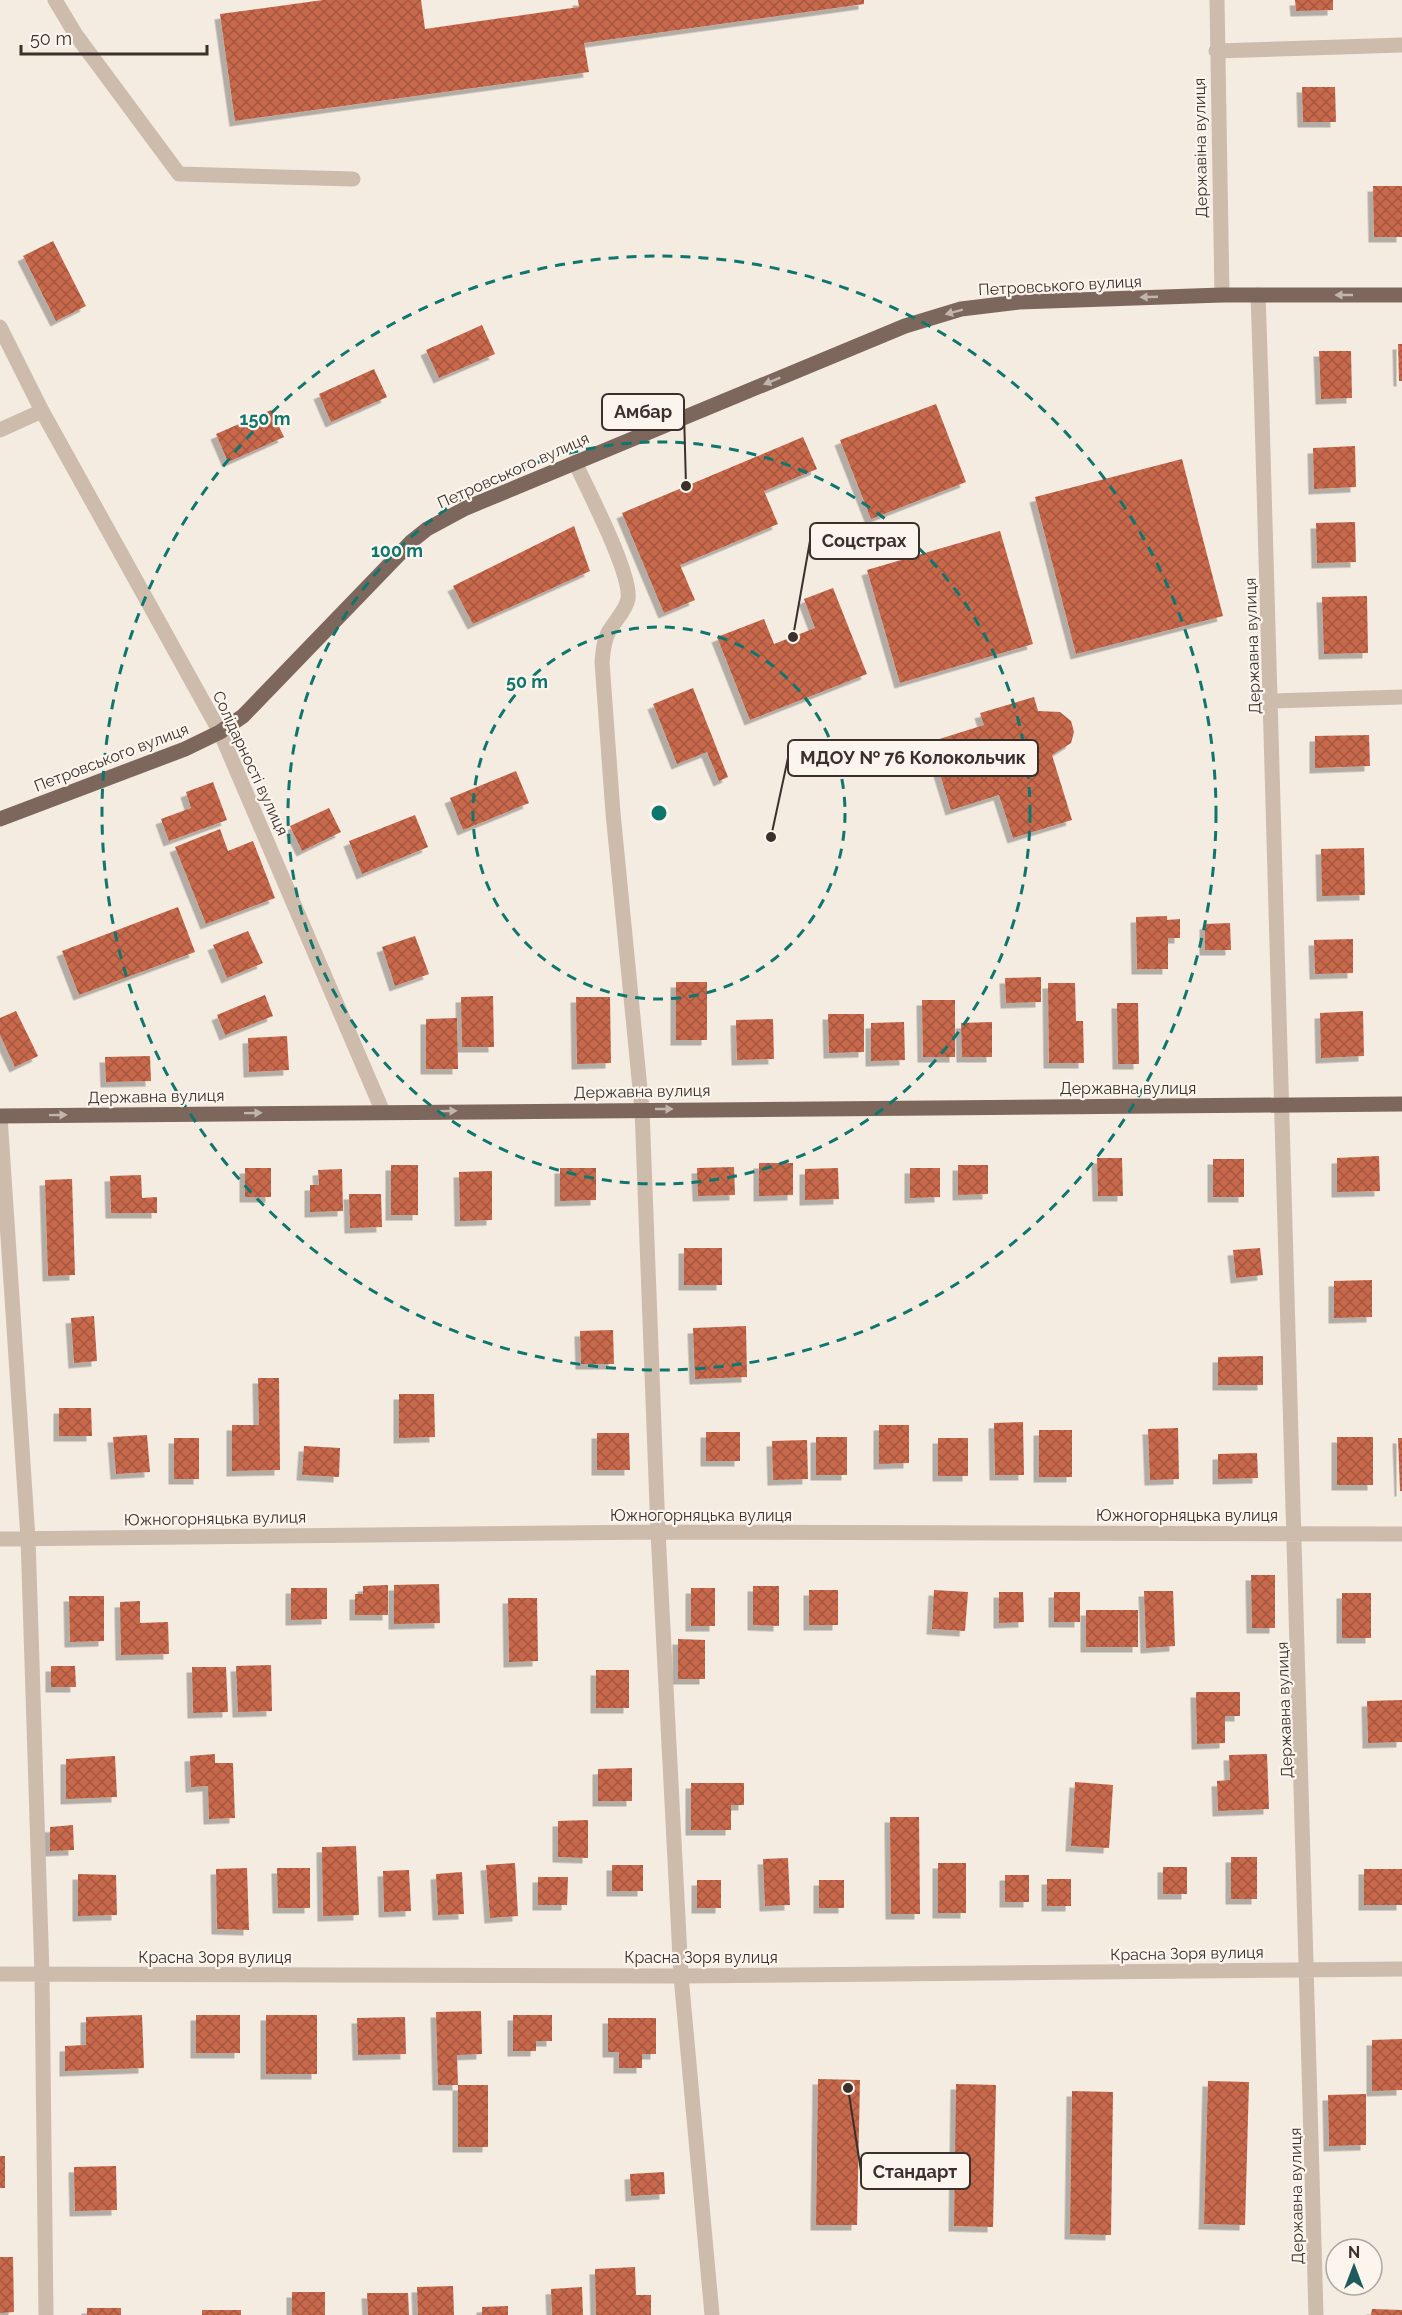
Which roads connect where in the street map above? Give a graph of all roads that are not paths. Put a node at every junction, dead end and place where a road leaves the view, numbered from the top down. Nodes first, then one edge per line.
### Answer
1 (55, 0) edge
2 (1217, 0) edge
3 (1402, 45) edge
4 (1216, 51) junction
5 (353, 178) dead end
6 (1222, 295) junction
7 (1258, 295) junction
8 (1402, 295) edge
9 (0, 327) edge
10 (42, 411) junction
11 (0, 430) edge
12 (575, 462) junction
13 (1402, 697) edge
14 (1272, 701) junction
15 (220, 732) junction
16 (0, 819) edge
17 (1402, 1104) edge
18 (1283, 1105) junction
19 (642, 1109) junction
20 (383, 1112) junction
21 (0, 1116) edge
22 (658, 1532) junction
23 (1297, 1534) junction
24 (1402, 1534) edge
25 (28, 1538) junction
26 (0, 1539) edge
27 (1402, 1969) edge
28 (1310, 1970) junction
29 (0, 1974) edge
30 (42, 1974) junction
31 (681, 1976) junction
32 (46, 2315) edge
33 (712, 2315) edge
34 (1316, 2315) edge

1 - 5 street
2 - 4 street, Державіна вулиця
3 - 4 street
4 - 6 street, Державіна вулиця
6 - 7 main road, Петровського вулиця
6 -> 12 main road, Петровського вулиця
8 -> 7 main road, Петровського вулиця
7 - 14 street, Державна вулиця
9 - 10 street, Солідарності вулиця
10 - 11 street
10 - 15 street, Солідарності вулиця
12 - 15 main road, Петровського вулиця
12 - 19 street
13 - 14 street
14 - 18 street, Державна вулиця
15 - 16 main road, Петровського вулиця
15 - 20 street, Солідарності вулиця
17 - 18 main road, Державна вулиця
19 -> 18 main road, Державна вулиця
18 - 23 street, Державна вулиця
20 -> 19 main road, Державна вулиця
19 - 22 street
21 -> 20 main road, Державна вулиця
21 - 25 street
22 - 23 street, Южногорняцька вулиця
22 - 25 street, Южногорняцька вулиця
22 - 31 street
23 - 24 street, Южногорняцька вулиця
23 - 28 street, Державна вулиця
25 - 26 street, Южногорняцька вулиця
25 - 30 street
27 - 28 street, Красна Зоря вулиця
28 - 31 street, Красна Зоря вулиця
28 - 34 street, Державна вулиця
29 - 30 street, Красна Зоря вулиця
30 - 31 street, Красна Зоря вулиця
30 - 32 street
31 - 33 street

